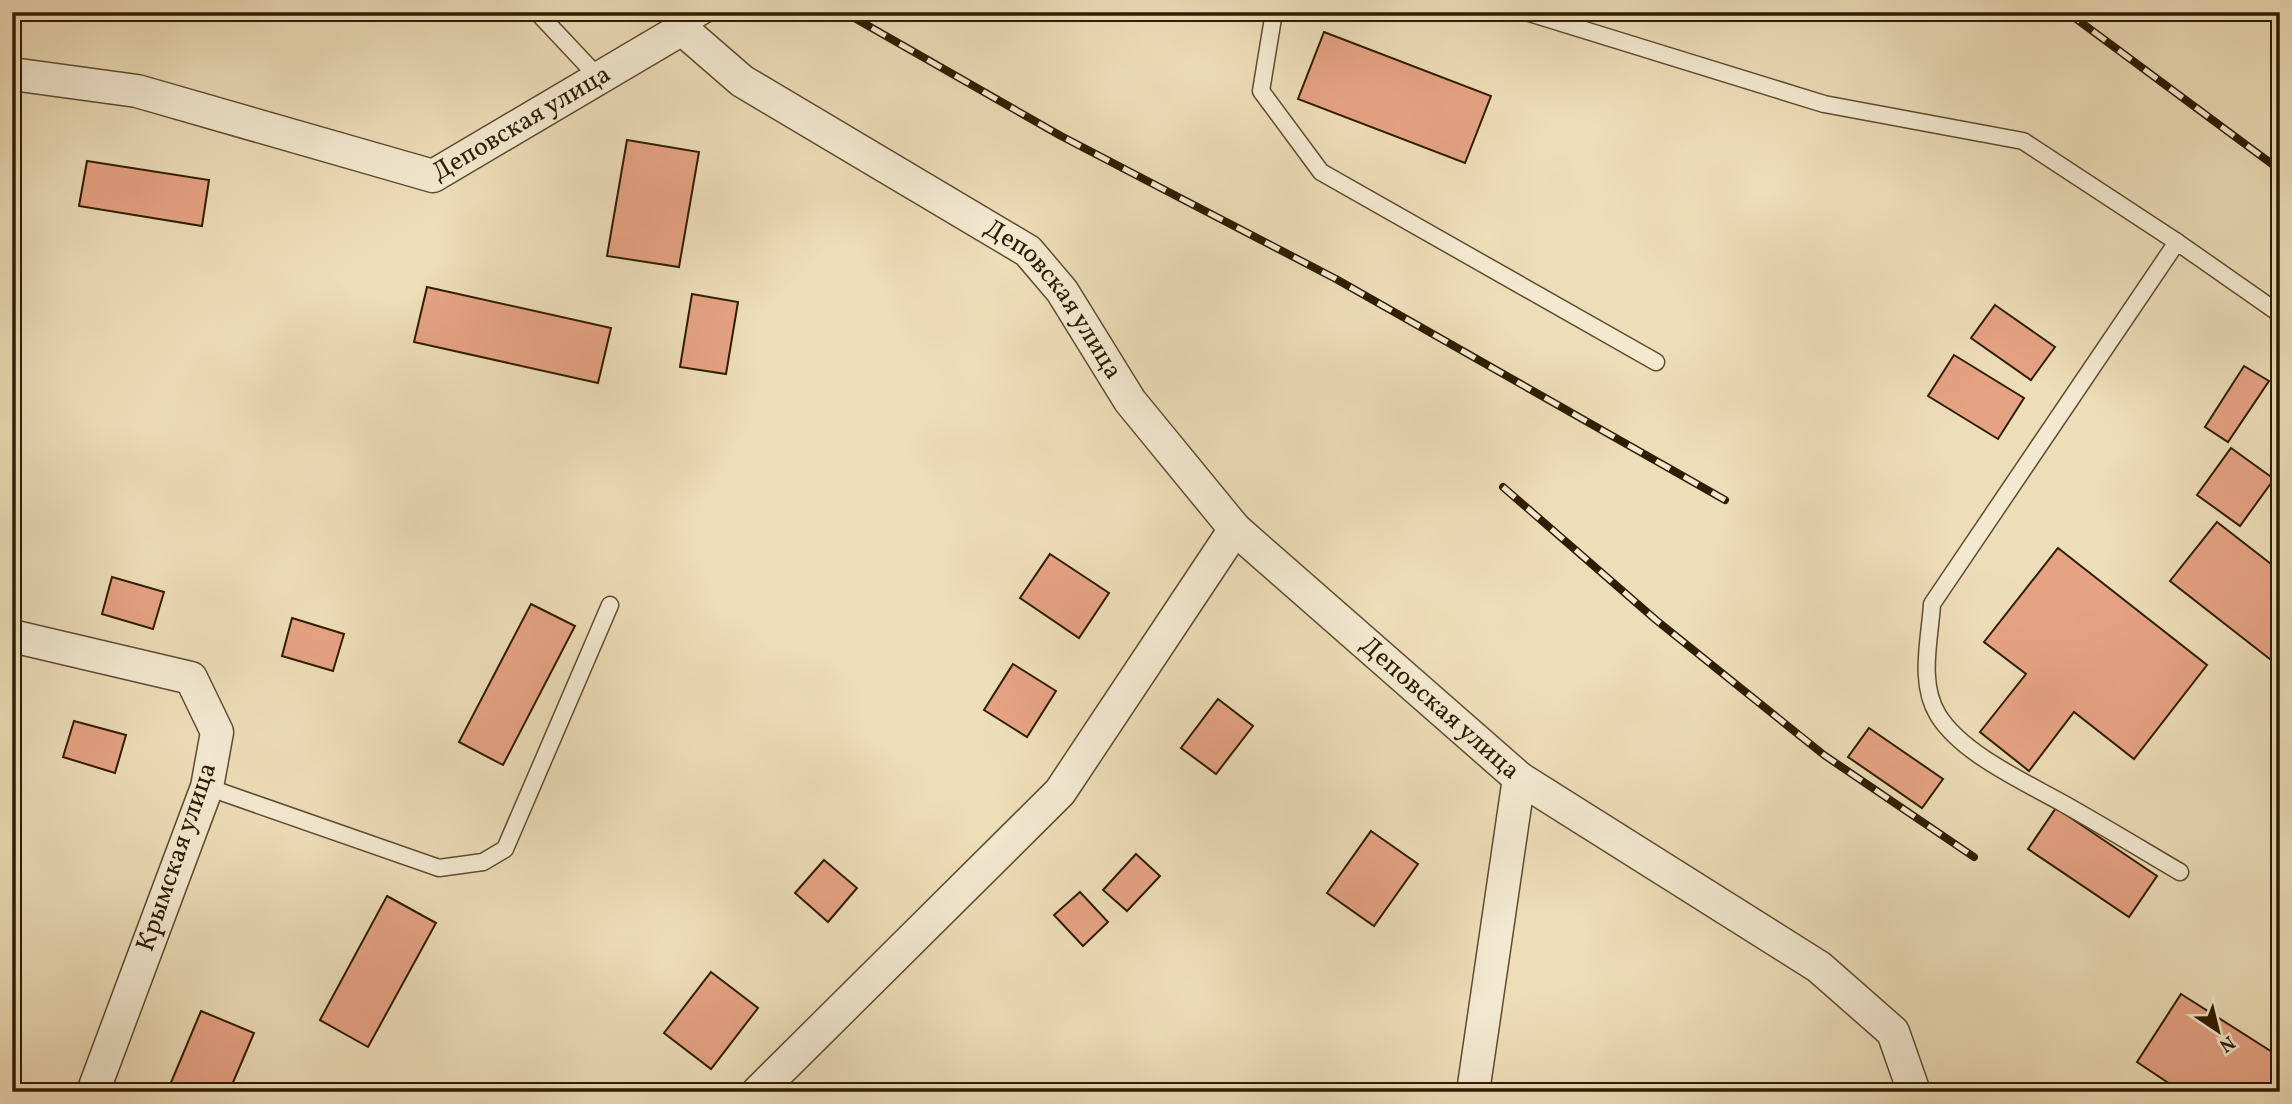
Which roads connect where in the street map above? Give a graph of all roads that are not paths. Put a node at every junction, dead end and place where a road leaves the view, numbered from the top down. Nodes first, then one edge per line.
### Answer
1 (537, 12) edge
2 (710, 12) edge
3 (1274, 12) edge
4 (1526, 12) edge
5 (682, 29) junction
6 (12, 74) edge
7 (599, 78) junction
8 (2177, 242) junction
9 (2280, 314) edge
10 (1656, 362) dead end
11 (1235, 529) junction
12 (610, 605) dead end
13 (12, 636) edge
14 (1519, 778) junction
15 (207, 787) junction
16 (2180, 872) dead end
17 (93, 1092) edge
18 (758, 1092) edge
19 (1473, 1092) edge
20 (1914, 1092) edge

1 - 7 lane
2 - 5 lane
3 - 10 lane
4 - 8 lane
5 - 7 street, Деповская улица
5 - 11 street, Деповская улица
6 - 7 street, Деповская улица
8 - 9 lane
8 - 16 lane
11 - 14 street, Деповская улица
11 - 18 street
12 - 15 lane
13 - 15 street, Крымская улица
14 - 19 street
14 - 20 street, Деповская улица
15 - 17 street, Крымская улица

